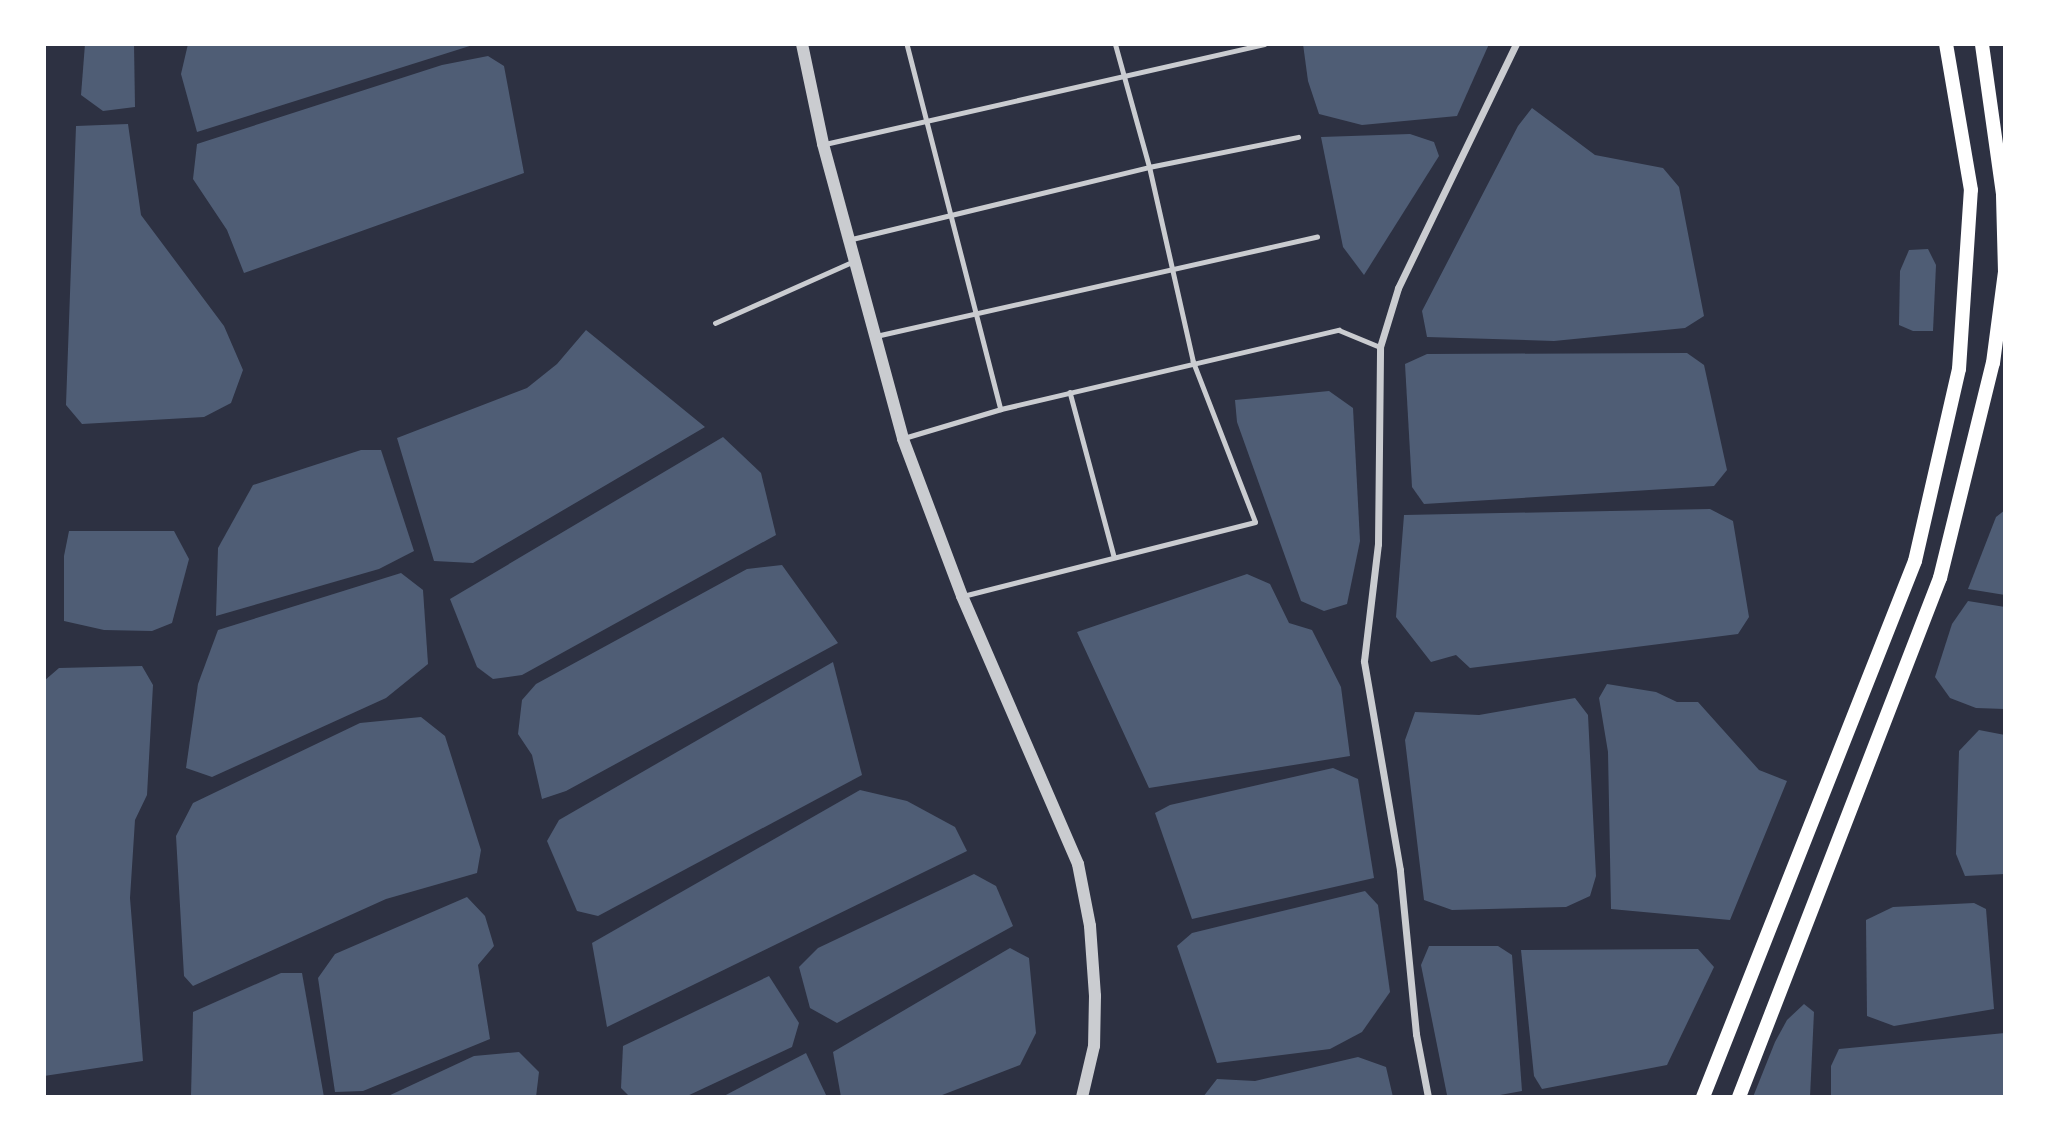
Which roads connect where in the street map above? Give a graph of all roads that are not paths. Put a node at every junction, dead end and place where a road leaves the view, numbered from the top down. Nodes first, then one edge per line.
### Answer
1 (802, 44) edge
2 (907, 44) edge
3 (1115, 44) edge
4 (1264, 44) edge
5 (1516, 44) edge
6 (1946, 44) edge
7 (1982, 44) edge
8 (1122, 76) junction
9 (925, 121) junction
10 (1298, 137) dead end
11 (822, 145) junction
12 (1149, 167) junction
13 (952, 216) junction
14 (1317, 237) dead end
15 (847, 240) junction
16 (853, 261) junction
17 (1172, 266) junction
18 (975, 311) junction
19 (715, 323) dead end
20 (872, 337) junction
21 (1380, 347) junction
22 (1193, 362) junction
23 (1070, 392) junction
24 (1001, 409) junction
25 (903, 439) junction
26 (1114, 556) junction
27 (962, 596) junction
28 (1082, 1097) edge
29 (1428, 1097) edge
30 (1703, 1097) edge
31 (1739, 1097) edge

1 - 11 street
2 - 9 lane
3 - 8 lane
4 - 8 lane
5 - 21 street
6 - 30 main road
7 - 31 main road
8 - 9 lane
8 - 12 lane
9 - 11 lane
9 - 13 lane
10 - 12 lane
11 - 15 street
12 - 13 lane
12 - 17 lane
13 - 15 lane
13 - 18 lane
14 - 17 lane
15 - 16 street
16 - 19 lane
16 - 20 street
17 - 18 lane
17 - 22 lane
18 - 20 lane
18 - 24 lane
20 - 25 street
21 - 22 lane
21 - 29 street
22 - 23 lane
22 - 26 lane
23 - 24 lane
23 - 26 lane
24 - 25 lane
25 - 27 street
26 - 27 lane
27 - 28 street

